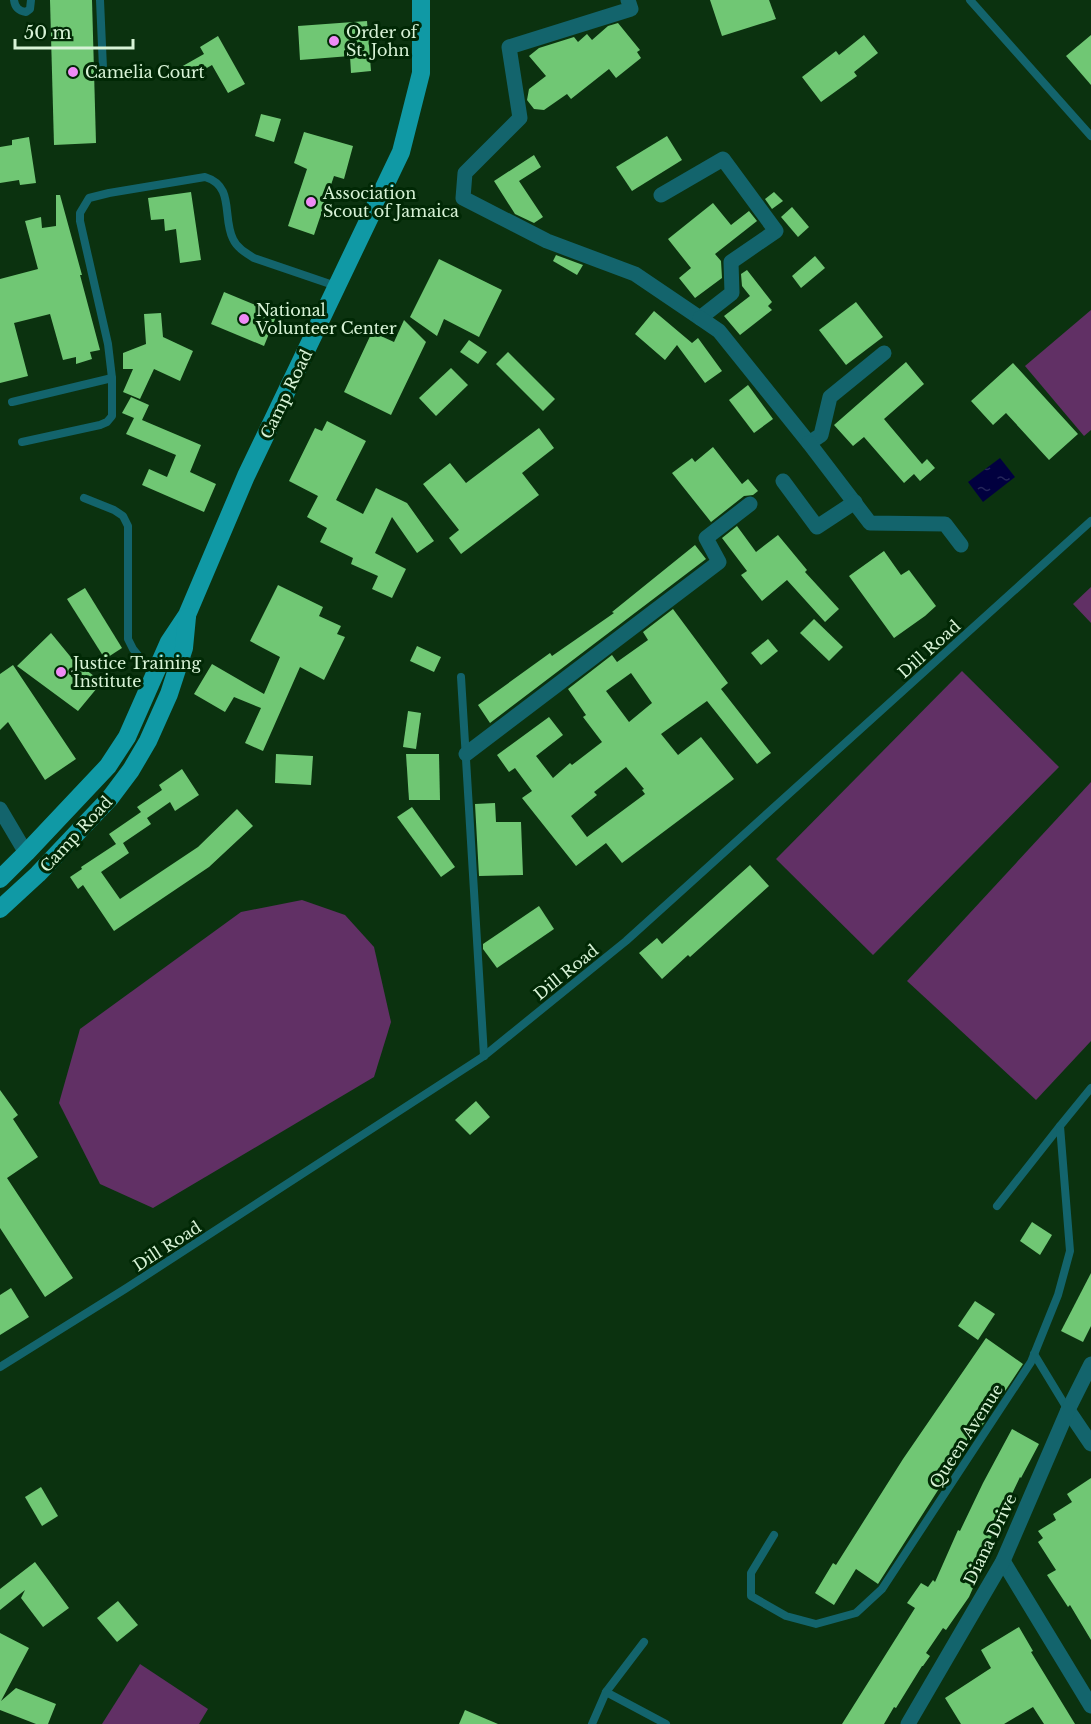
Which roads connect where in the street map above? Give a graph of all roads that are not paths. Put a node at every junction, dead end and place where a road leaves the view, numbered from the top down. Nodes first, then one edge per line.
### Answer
1 (14, 0) edge
2 (31, 0) edge
3 (100, 0) edge
4 (421, 0) edge
5 (628, 0) edge
6 (970, 0) edge
7 (102, 68) dead end
8 (1091, 136) edge
9 (661, 195) dead end
10 (338, 286) junction
11 (700, 318) junction
12 (884, 353) dead end
13 (112, 378) junction
14 (12, 402) dead end
15 (22, 442) dead end
16 (809, 443) junction
17 (783, 480) dead end
18 (84, 498) dead end
19 (855, 502) junction
20 (750, 504) dead end
21 (1091, 521) edge
22 (961, 545) dead end
23 (187, 615) junction
24 (154, 676) junction
25 (461, 677) dead end
26 (465, 754) junction
27 (0, 808) edge
28 (26, 854) junction
29 (0, 879) edge
30 (0, 909) edge
31 (484, 1056) junction
32 (1091, 1088) edge
33 (1060, 1126) junction
34 (997, 1206) dead end
35 (1034, 1354) junction
36 (1091, 1364) edge
37 (0, 1367) edge
38 (1068, 1410) junction
39 (1091, 1444) edge
40 (774, 1535) dead end
41 (1003, 1561) junction
42 (644, 1642) dead end
43 (606, 1692) junction
44 (1091, 1706) edge
45 (916, 1720) edge
46 (592, 1724) edge
47 (666, 1724) edge

1 - 2 lane
3 - 7 lane
4 - 10 main road, Camp Road
5 - 11 street
6 - 8 lane
9 - 11 street
10 - 13 lane
10 - 23 main road, Camp Road
11 - 16 street
12 - 16 street
13 - 14 lane
13 - 15 lane
16 - 19 street
17 - 19 street
18 - 24 lane
19 - 22 street
20 - 26 street
21 - 31 lane, Dill Road
23 - 24 main road, Camp Road
23 - 30 main road, Camp Road
24 - 28 main road, Camp Road
25 - 26 lane
26 - 31 lane
27 - 28 street
28 - 29 main road, Camp Road
31 - 37 lane, Dill Road
32 - 33 lane
33 - 34 lane
33 - 35 lane, Queen Avenue
35 - 38 lane
35 - 40 lane, Queen Avenue
36 - 38 street, Diana Drive
38 - 39 street
38 - 41 street, Diana Drive
41 - 44 street
41 - 45 street, Diana Drive
42 - 43 lane
43 - 46 lane
43 - 47 lane

